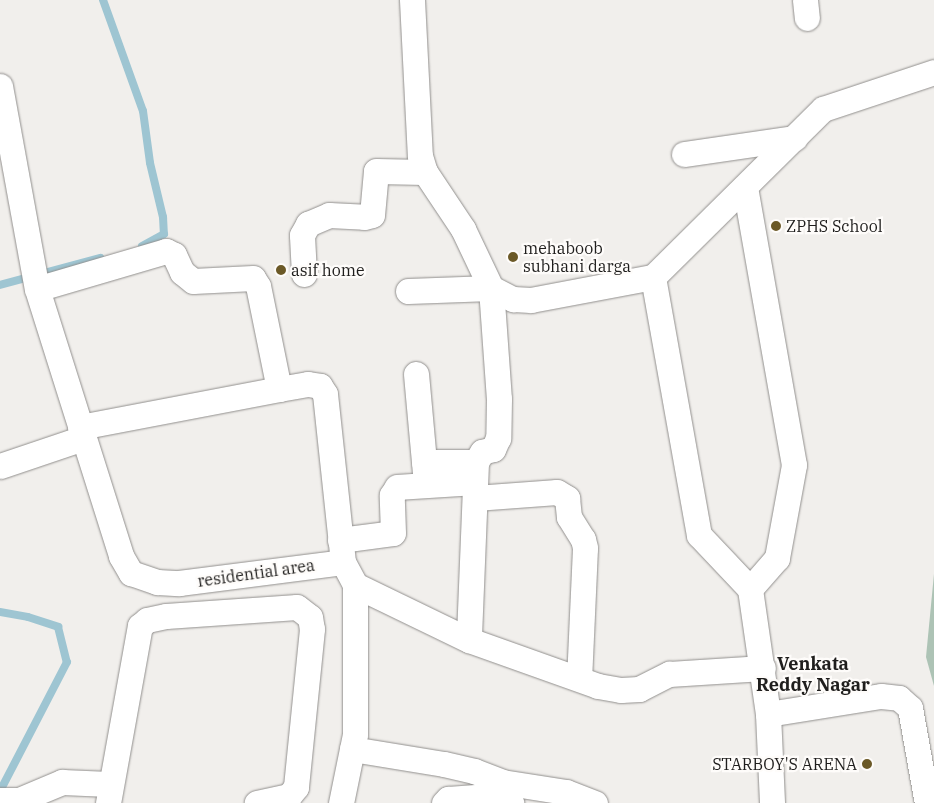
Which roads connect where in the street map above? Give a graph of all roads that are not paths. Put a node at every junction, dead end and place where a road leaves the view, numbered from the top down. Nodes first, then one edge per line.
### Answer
1 (412, 0) edge
2 (934, 72) edge
3 (0, 86) edge
4 (795, 138) junction
5 (684, 154) dead end
6 (425, 172) junction
7 (745, 187) junction
8 (304, 274) dead end
9 (652, 277) junction
10 (37, 288) junction
11 (491, 288) junction
12 (408, 291) dead end
13 (416, 374) dead end
14 (279, 389) junction
15 (81, 433) junction
16 (0, 466) edge
17 (425, 473) junction
18 (475, 481) junction
19 (342, 551) junction
20 (355, 585) junction
21 (750, 589) junction
22 (470, 640) junction
23 (763, 668) junction
24 (578, 678) junction
25 (768, 714) junction
26 (352, 749) junction
27 (108, 794) edge
28 (24, 800) edge
29 (257, 803) edge
30 (341, 803) edge
31 (444, 803) edge
32 (511, 803) edge
33 (595, 803) edge
34 (771, 803) edge
35 (928, 803) edge

1 - 6 street
2 - 4 street
3 - 10 street, residential area
4 - 5 street
4 - 7 street
6 - 8 street
6 - 11 street
7 - 9 street
7 - 21 street
9 - 11 street
9 - 21 street
10 - 14 street
10 - 15 street, residential area
11 - 12 street
11 - 18 street
13 - 17 street
14 - 15 street
14 - 19 street
15 - 16 street
15 - 19 street, residential area
17 - 18 street
17 - 19 street
18 - 22 street
18 - 24 street
19 - 20 street
20 - 22 street
20 - 26 street
21 - 23 street
22 - 24 street
23 - 24 street
23 - 25 street
25 - 34 street
25 - 35 street
26 - 30 street
26 - 33 street
27 - 28 street
27 - 29 street
31 - 32 street

